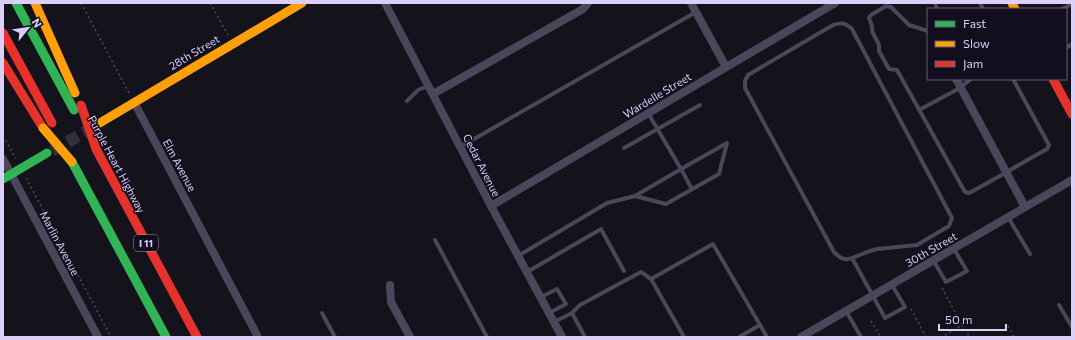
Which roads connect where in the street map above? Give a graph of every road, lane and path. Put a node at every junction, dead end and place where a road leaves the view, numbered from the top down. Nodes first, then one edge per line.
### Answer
1 (16, 3) edge
2 (35, 3) edge
3 (82, 3) edge
4 (210, 3) edge
5 (302, 3) edge
6 (385, 3) edge
7 (588, 3) edge
8 (691, 3) edge
9 (835, 3) edge
10 (696, 12) junction
11 (927, 31) edge
12 (3, 33) edge
13 (233, 43) junction
14 (3, 63) edge
15 (726, 67) junction
16 (956, 80) edge
17 (970, 80) edge
18 (1014, 80) edge
19 (1054, 80) edge
20 (429, 85) junction
21 (960, 88) junction
22 (433, 94) junction
23 (407, 101) dead end
24 (134, 102) junction
25 (700, 105) dead end
26 (77, 107) junction
27 (919, 110) junction
28 (648, 113) junction
29 (1072, 114) edge
30 (98, 124) tunnel mouth
31 (658, 129) junction
32 (3, 136) edge
33 (460, 147) junction
34 (624, 148) dead end
35 (48, 154) tunnel mouth
36 (3, 159) edge
37 (72, 162) junction
38 (21, 169) junction
39 (680, 169) junction
40 (1007, 173) junction
41 (7, 177) edge
42 (1072, 180) edge
43 (692, 189) junction
44 (634, 196) junction
45 (491, 206) junction
46 (1026, 207) junction
47 (1008, 217) junction
48 (435, 240) dead end
49 (954, 248) junction
50 (1030, 254) dead end
51 (518, 256) junction
52 (852, 258) junction
53 (933, 260) junction
54 (624, 271) dead end
55 (527, 272) junction
56 (651, 279) junction
57 (892, 284) junction
58 (390, 285) dead end
59 (941, 285) dead end
60 (873, 295) junction
61 (541, 298) junction
62 (907, 304) dead end
63 (1059, 305) dead end
64 (846, 311) junction
65 (322, 313) dead end
66 (549, 313) junction
67 (572, 313) junction
68 (871, 321) dead end
69 (554, 322) junction
70 (760, 324) junction
71 (962, 325) junction
72 (1008, 326) dead end
73 (1072, 327) edge
74 (98, 337) edge
75 (111, 337) edge
76 (166, 337) edge
77 (197, 337) edge
78 (258, 337) edge
79 (335, 337) edge
80 (410, 337) edge
81 (487, 337) edge
82 (562, 337) edge
83 (586, 337) edge
84 (684, 337) edge
85 (739, 337) edge
86 (767, 337) edge
87 (801, 337) edge
88 (861, 337) edge
89 (881, 337) edge
90 (926, 337) edge
91 (942, 337) edge
92 (970, 337) edge
93 (1014, 337) edge

1 - 26 main road, Purple Heart Highway
2 - 26 main road
3 - 24 path
4 - 13 path
5 - 13 main road, 28th Street
6 - 20 street, Cedar Avenue
7 - 22 street
8 - 10 street
9 - 15 street, Wardelle Street
10 - 15 street
10 - 33 lane
11 - 27 lane
12 - 37 main road, I 11, bridge
13 - 24 main road, 28th Street
14 - 37 main road, bridge
15 - 28 street, Wardelle Street
16 - 21 street
17 - 21 lane
18 - 40 lane
19 - 29 main road
20 - 22 street, Cedar Avenue
20 - 23 lane
21 - 27 lane
21 - 40 street
22 - 33 street, Cedar Avenue
24 - 30 main road, 28th Street
24 - 78 street, Elm Avenue
25 - 31 lane
26 - 77 main road, Purple Heart Highway / I 11, bridge
27 - 40 lane
28 - 31 lane
28 - 45 street, Wardelle Street
31 - 34 lane
31 - 39 lane
32 - 38 path
33 - 45 street, Cedar Avenue
35 - 38 main road
36 - 41 street, Marlin Avenue
37 - 76 main road, I 11
38 - 41 main road
38 - 75 path
39 - 43 lane
39 - 43 lane
39 - 44 lane
40 - 46 street
41 - 74 street, Marlin Avenue
42 - 46 street, 30th Street
43 - 44 lane
44 - 51 lane
45 - 51 street, Cedar Avenue
46 - 47 street, 30th Street
47 - 49 street, 30th Street
47 - 50 lane
48 - 81 lane
49 - 53 street, 30th Street
49 - 53 lane
51 - 55 street, Cedar Avenue
52 - 52 lane
52 - 60 lane
53 - 57 street, 30th Street
54 - 55 lane
55 - 61 street, Cedar Avenue
56 - 67 lane
56 - 70 lane
56 - 84 lane
57 - 60 street, 30th Street
57 - 60 lane
58 - 80 street
59 - 71 path
60 - 64 street, 30th Street
61 - 66 street, Cedar Avenue
61 - 66 lane
62 - 90 path
63 - 73 lane
64 - 87 street, 30th Street
64 - 88 lane
65 - 79 lane
66 - 69 street, Cedar Avenue
67 - 69 lane
67 - 83 lane
68 - 89 path
69 - 82 street, Cedar Avenue
70 - 85 lane
70 - 86 lane
71 - 91 path
71 - 92 path
72 - 93 path

